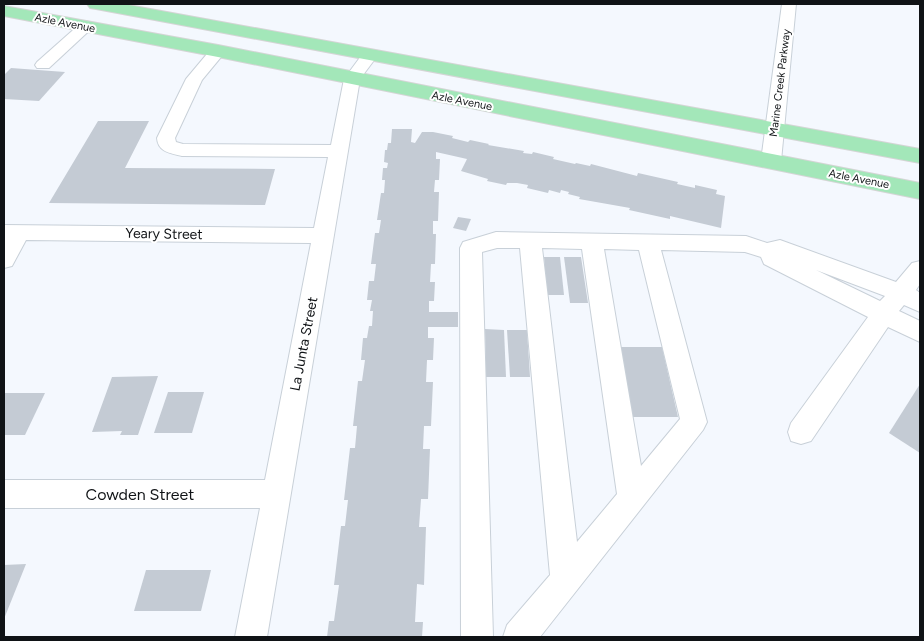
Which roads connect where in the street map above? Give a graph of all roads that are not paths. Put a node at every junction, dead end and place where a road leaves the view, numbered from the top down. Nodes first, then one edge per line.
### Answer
1 (96, 4) edge
2 (789, 4) edge
3 (4, 11) edge
4 (86, 26) junction
5 (238, 30) junction
6 (218, 52) junction
7 (370, 56) junction
8 (43, 65) dead end
9 (352, 80) junction
10 (775, 130) junction
11 (340, 151) junction
12 (920, 156) edge
13 (771, 162) junction
14 (920, 191) edge
15 (12, 232) edge
16 (324, 236) junction
17 (530, 241) junction
18 (592, 242) junction
19 (648, 243) junction
20 (766, 251) junction
21 (4, 260) edge
22 (920, 269) edge
23 (910, 298) edge
24 (884, 313) junction
25 (920, 332) edge
26 (801, 432) dead end
27 (4, 494) edge
28 (276, 494) junction
29 (632, 498) junction
30 (566, 580) junction
31 (251, 637) edge
32 (477, 637) edge
33 (519, 637) edge

1 - 5 main road, Azle Avenue
2 - 10 street, Marine Creek Parkway
3 - 4 main road, Azle Avenue
4 - 6 main road, Azle Avenue
4 - 8 street
5 - 6 main road
5 - 7 main road, Azle Avenue
6 - 9 main road, Azle Avenue
6 - 11 street
7 - 9 street, La Junta Street
7 - 10 main road, Azle Avenue
9 - 11 street, La Junta Street
9 - 13 main road, Azle Avenue
10 - 12 main road, Azle Avenue
10 - 13 street, Marine Creek Parkway
11 - 16 street, La Junta Street
13 - 14 main road, Azle Avenue
15 - 16 street, Yeary Street
15 - 21 street
16 - 28 street, La Junta Street
17 - 18 street
17 - 30 street
17 - 32 street
18 - 19 street
18 - 29 street
19 - 20 street
19 - 29 street
20 - 23 street
20 - 24 street
22 - 23 street
23 - 24 street
24 - 25 street
24 - 26 street
27 - 28 street, Cowden Street
28 - 31 street, La Junta Street
29 - 30 street
30 - 33 street

